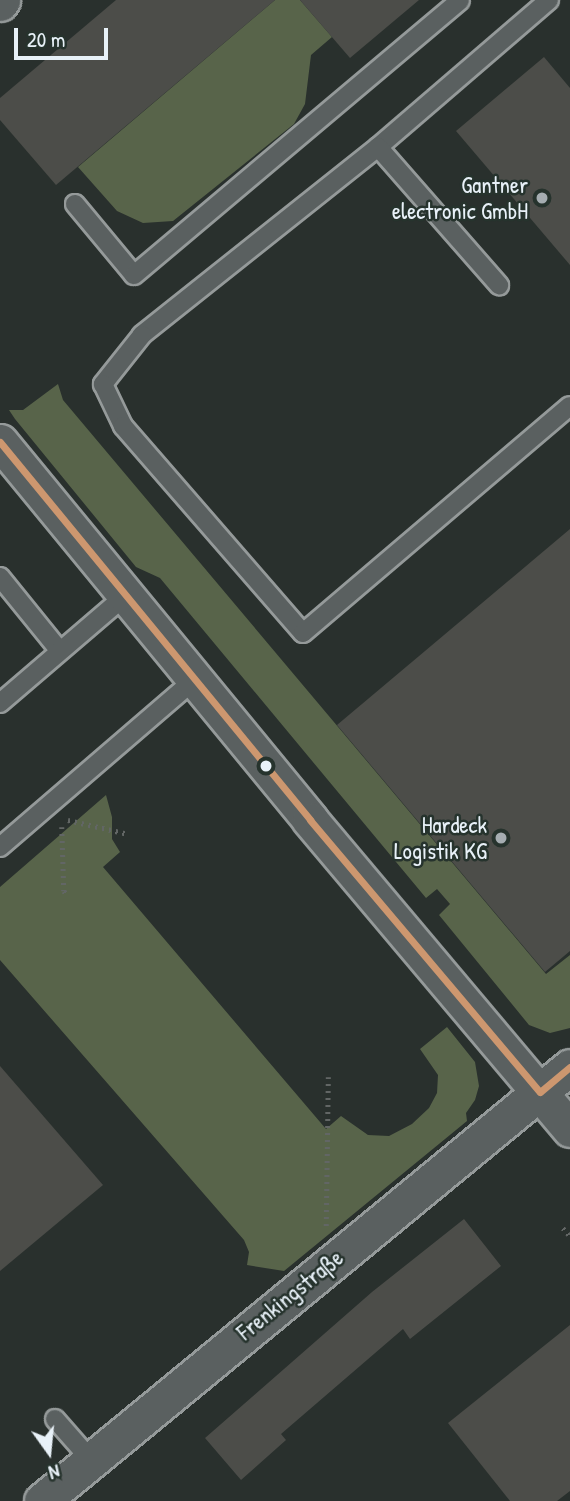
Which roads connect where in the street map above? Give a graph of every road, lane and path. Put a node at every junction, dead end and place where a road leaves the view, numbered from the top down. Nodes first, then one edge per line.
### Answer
1 (460, 0) edge
2 (550, 0) edge
3 (378, 148) junction
4 (75, 204) dead end
5 (499, 285) dead end
6 (570, 406) edge
7 (0, 442) edge
8 (0, 577) edge
9 (125, 596) junction
10 (60, 651) junction
11 (195, 679) junction
12 (0, 703) edge
13 (128, 834) dead end
14 (0, 847) edge
15 (68, 896) dead end
16 (570, 1067) edge
17 (328, 1077) dead end
18 (540, 1092) junction
19 (570, 1129) edge
20 (563, 1228) dead end
21 (570, 1236) edge
22 (325, 1266) junction
23 (55, 1419) dead end
24 (91, 1460) junction
25 (42, 1501) edge

1 - 4 lane
2 - 3 lane
3 - 5 lane
3 - 6 lane
7 - 9 street
8 - 10 lane
9 - 10 lane
9 - 11 street
10 - 12 lane
11 - 14 lane
11 - 18 street
13 - 15 path
16 - 18 street, Frenkingstraße
17 - 22 path
18 - 19 street
18 - 22 street, Frenkingstraße
20 - 21 path
22 - 24 street, Frenkingstraße
23 - 24 lane
24 - 25 street, Frenkingstraße

